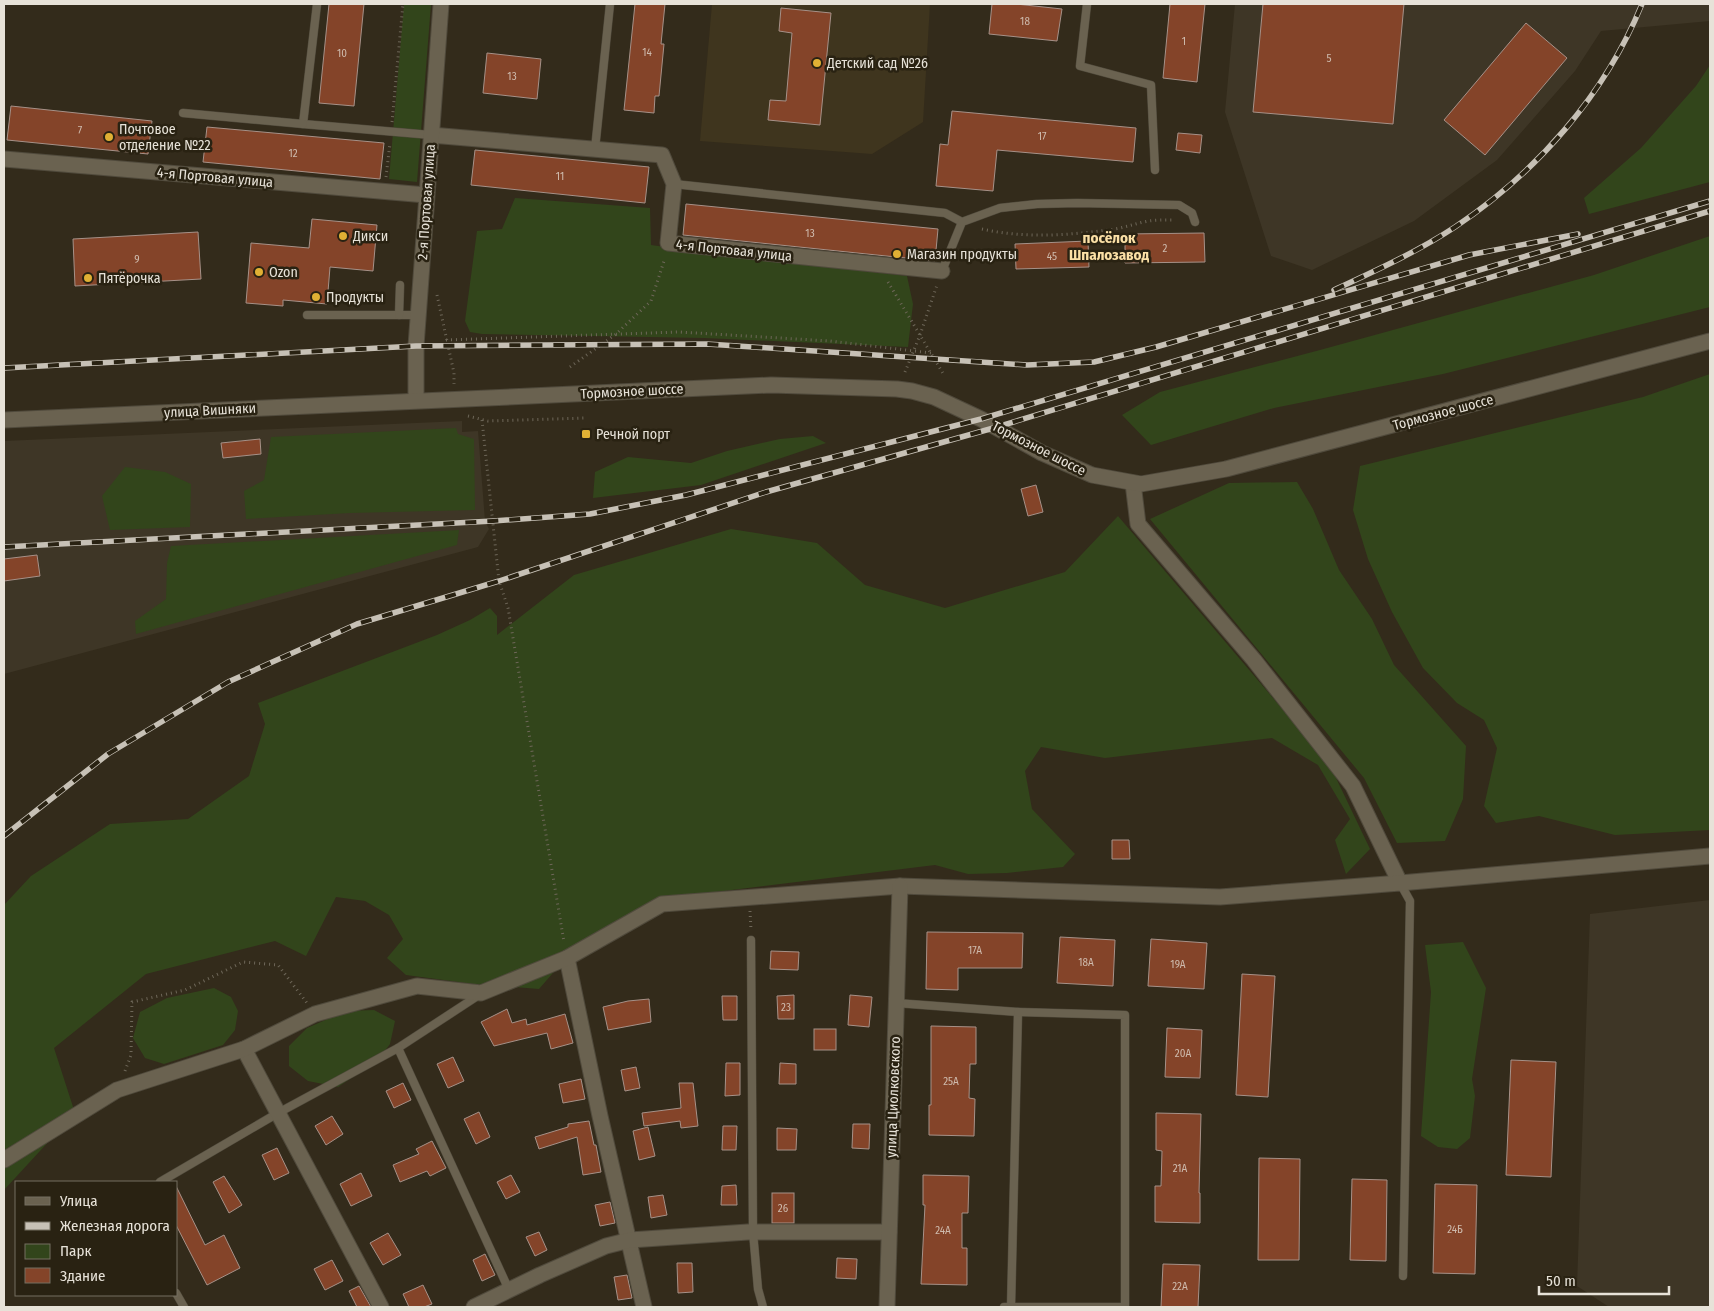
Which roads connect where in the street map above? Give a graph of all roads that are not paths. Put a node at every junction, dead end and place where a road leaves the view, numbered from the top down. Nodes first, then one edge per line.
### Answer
1 (316, 4) edge
2 (441, 4) edge
3 (610, 4) edge
4 (1087, 4) edge
5 (183, 113) dead end
6 (303, 124) junction
7 (431, 134) junction
8 (595, 149) junction
9 (4, 159) edge
10 (1155, 170) dead end
11 (674, 184) junction
12 (426, 195) junction
13 (962, 222) junction
14 (1195, 222) dead end
15 (942, 271) joint
16 (400, 285) dead end
17 (306, 315) dead end
18 (399, 315) junction
19 (418, 315) junction
20 (1710, 341) edge
21 (416, 400) junction
22 (4, 420) edge
23 (1133, 483) junction
24 (1710, 856) edge
25 (1400, 883) junction
26 (900, 886) junction
27 (751, 940) road end
28 (567, 958) junction
29 (481, 994) junction
30 (896, 1003) junction
31 (1018, 1012) junction
32 (398, 1048) junction
33 (244, 1049) junction
34 (278, 1113) junction
35 (4, 1160) edge
36 (162, 1181) edge
37 (754, 1232) junction
38 (889, 1232) junction
39 (630, 1240) junction
40 (1402, 1276) dead end
41 (509, 1290) junction
42 (178, 1296) edge
43 (184, 1307) edge
44 (381, 1307) edge
45 (474, 1307) edge
46 (644, 1307) edge
47 (762, 1307) edge
48 (887, 1307) edge
49 (1004, 1307) edge
50 (1011, 1307) edge

1 - 6 lane
2 - 7 street, 2-я Портовая улица
3 - 8 lane
4 - 10 lane
5 - 6 lane
6 - 7 lane
7 - 8 street, 4-я Портовая улица
7 - 12 street, 2-я Портовая улица
8 - 11 street, 4-я Портовая улица
9 - 12 street, 4-я Портовая улица
11 - 13 lane
11 - 15 street, 4-я Портовая улица
12 - 19 street, 2-я Портовая улица
13 - 14 lane
13 - 15 lane
16 - 18 lane
17 - 18 lane
18 - 19 lane
19 - 21 street, 2-я Портовая улица
20 - 23 street, Тормозное шоссе
21 - 22 street, улица Вишняки
21 - 23 street, Тормозное шоссе
23 - 25 street
24 - 25 street
25 - 26 street
25 - 40 lane
26 - 28 street
26 - 30 street, улица Циолковского
27 - 37 lane
28 - 29 street
28 - 39 street
29 - 32 lane
29 - 33 street
30 - 31 lane
30 - 38 street, улица Циолковского
31 - 50 lane
31 - 50 lane
32 - 34 lane
32 - 41 lane
33 - 34 street
33 - 35 street
34 - 36 lane
34 - 44 street
37 - 38 street
37 - 39 street
37 - 47 lane
38 - 48 street, улица Циолковского
39 - 41 street
39 - 46 street
41 - 45 street
42 - 43 lane
49 - 50 lane

